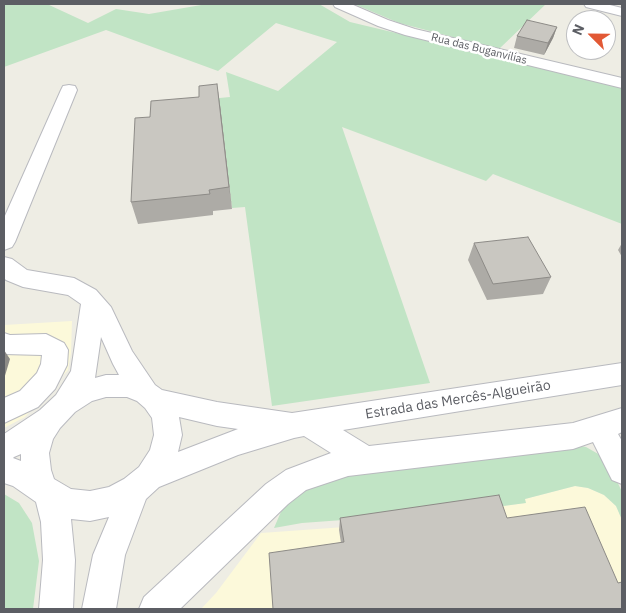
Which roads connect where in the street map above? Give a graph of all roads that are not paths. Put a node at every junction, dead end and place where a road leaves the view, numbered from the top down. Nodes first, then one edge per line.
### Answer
1 (340, 4) edge
2 (591, 4) edge
3 (622, 12) edge
4 (622, 83) edge
5 (69, 90) dead end
6 (4, 242) edge
7 (4, 265) edge
8 (93, 301) junction
9 (5, 344) edge
10 (88, 347) junction
11 (55, 350) junction
12 (622, 374) edge
13 (150, 396) junction
14 (4, 411) edge
15 (58, 411) junction
16 (301, 424) junction
17 (612, 425) edge
18 (4, 448) edge
19 (366, 460) junction
20 (4, 470) edge
21 (622, 470) edge
22 (142, 483) junction
23 (46, 490) junction
24 (56, 609) edge
25 (99, 609) edge
26 (156, 609) edge

1 - 4 street, Rua das Buganvílias
2 - 3 street
5 - 6 street
7 - 8 street
8 - 10 street
8 - 13 street
9 - 11 street
10 - 11 street
10 - 15 street
11 - 14 street
12 - 16 street, Estrada das Mercês-Algueirão
13 - 15 street, Estrada das Mercês-Algueirão
13 - 16 street, Estrada das Mercês-Algueirão
13 - 22 street, Estrada das Mercês-Algueirão
15 - 18 street, Estrada das Mercês-Algueirão
15 - 23 street
16 - 19 street
16 - 22 street, Estrada das Mercês-Algueirão
17 - 19 street
17 - 21 street
19 - 26 street
20 - 23 street, Estrada das Mercês-Algueirão
22 - 23 street, Estrada das Mercês-Algueirão
22 - 25 street
23 - 24 street

